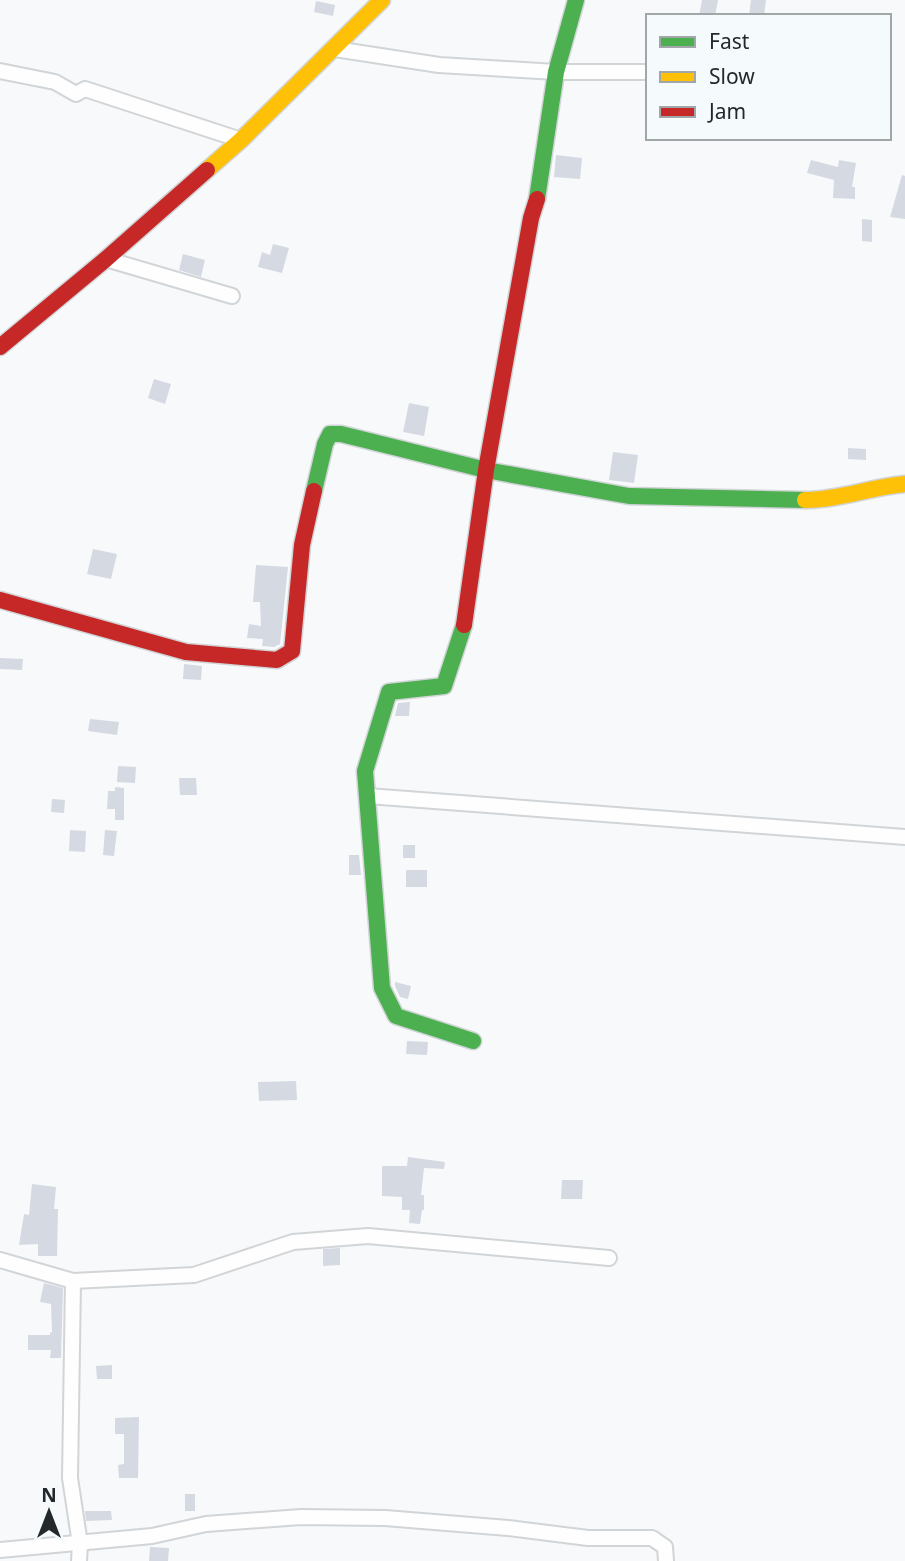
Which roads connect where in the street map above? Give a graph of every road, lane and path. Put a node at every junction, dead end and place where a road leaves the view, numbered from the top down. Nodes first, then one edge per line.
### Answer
1 (382, 0) edge
2 (576, 0) edge
3 (335, 49) junction
4 (0, 71) edge
5 (556, 72) junction
6 (646, 72) edge
7 (241, 140) junction
8 (106, 259) junction
9 (232, 296) dead end
10 (0, 347) edge
11 (486, 470) junction
12 (905, 484) edge
13 (0, 600) edge
14 (368, 796) junction
15 (905, 837) edge
16 (473, 1041) dead end
17 (609, 1258) dead end
18 (0, 1261) edge
19 (72, 1281) junction
20 (80, 1544) junction
21 (0, 1550) edge
22 (79, 1561) edge
23 (666, 1561) edge

1 - 3 street
2 - 5 street
3 - 5 street
3 - 7 street
4 - 7 street
5 - 6 street
5 - 11 street
7 - 8 street
8 - 9 street
8 - 10 street
11 - 12 street
11 - 13 street
11 - 14 street
14 - 15 street
14 - 16 street
17 - 19 street
18 - 19 street
19 - 20 street
20 - 21 street
20 - 22 street
20 - 23 street

